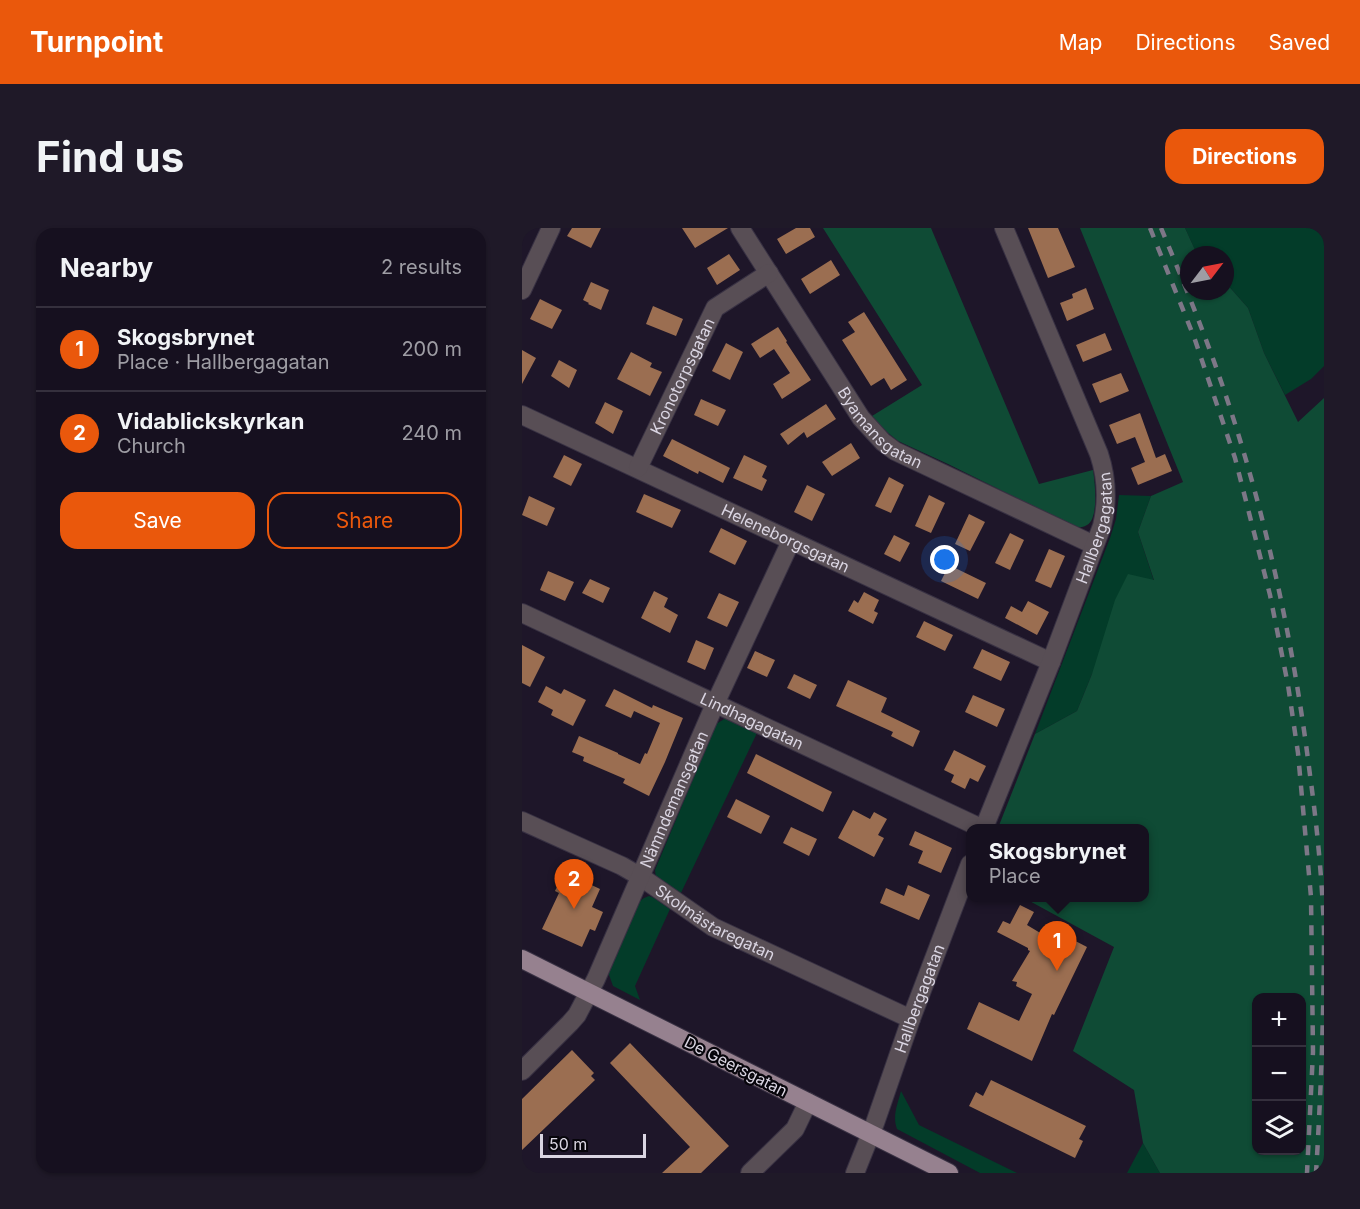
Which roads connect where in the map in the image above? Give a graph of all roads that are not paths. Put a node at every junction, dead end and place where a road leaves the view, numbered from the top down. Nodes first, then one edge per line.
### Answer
1 (551, 228) edge
2 (740, 228) edge
3 (1005, 228) edge
4 (769, 273) junction
5 (522, 290) edge
6 (522, 414) edge
7 (638, 468) junction
8 (791, 541) junction
9 (1094, 545) junction
10 (522, 613) edge
11 (1051, 662) junction
12 (716, 704) junction
13 (522, 821) edge
14 (973, 824) edge
15 (984, 824) edge
16 (966, 875) edge
17 (641, 877) junction
18 (522, 958) edge
19 (589, 992) junction
20 (911, 1019) junction
21 (522, 1071) edge
22 (808, 1102) junction
23 (870, 1134) junction
24 (750, 1173) edge
25 (855, 1173) edge
26 (950, 1173) edge

1 - 5 street
2 - 4 street, Byamansgatan
3 - 9 street, Hallbergagatan
4 - 7 street, Kronotorpsgatan
4 - 9 street, Byamansgatan
6 - 7 street, Heleneborgsgatan
7 - 8 street, Heleneborgsgatan
8 - 11 street, Heleneborgsgatan
8 - 12 street, Nämndemansgatan
9 - 11 street, Hallbergagatan
10 - 12 street, Lindhagagatan
11 - 15 street, Hallbergagatan
12 - 14 street, Lindhagagatan
12 - 17 street, Nämndemansgatan
13 - 17 street, Skolmästaregatan
16 - 20 street, Hallbergagatan
17 - 19 street, Nämndemansgatan
17 - 20 street, Skolmästaregatan
18 - 19 main road, De Geersgatan
19 - 21 street, Nämndemansgatan
19 - 22 main road, De Geersgatan
20 - 23 street, Hallbergagatan
22 - 23 main road, De Geersgatan
22 - 24 street
23 - 25 street, Hallbergagatan
23 - 26 main road, De Geersgatan

